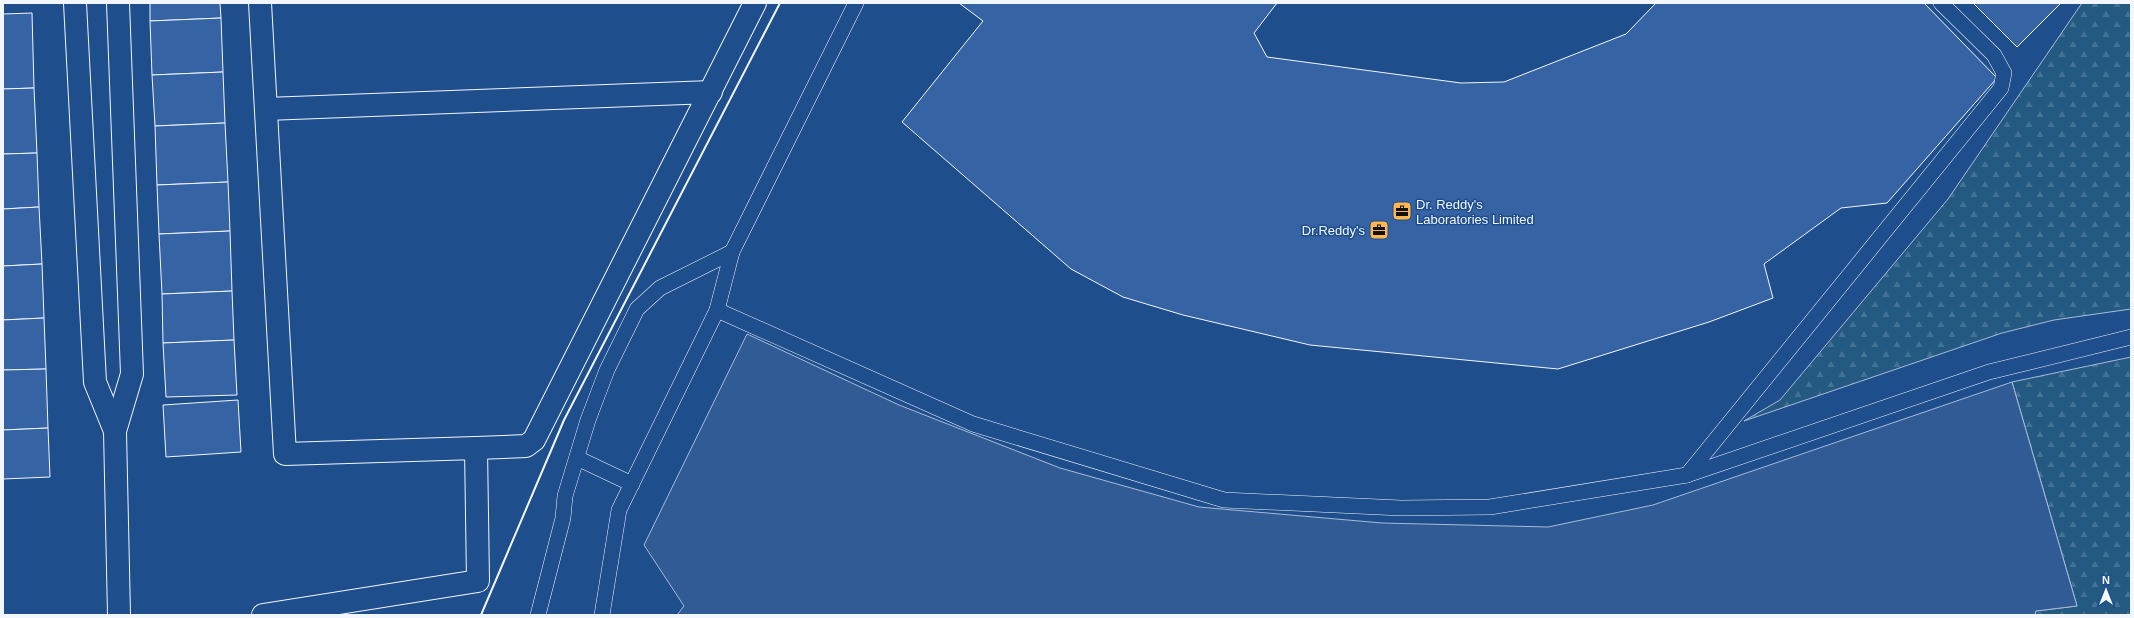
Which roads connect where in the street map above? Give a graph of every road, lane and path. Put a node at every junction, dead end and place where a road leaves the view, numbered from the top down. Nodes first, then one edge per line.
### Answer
1 (75, 3) edge
2 (118, 3) edge
3 (260, 3) edge
4 (755, 3) edge
5 (856, 3) edge
6 (1941, 3) edge
7 (711, 92) junction
8 (266, 109) junction
9 (732, 252) junction
10 (717, 310) junction
11 (2131, 337) edge
12 (115, 431) junction
13 (476, 448) junction
14 (576, 458) junction
15 (1687, 475) junction
16 (632, 484) junction
17 (119, 615) edge
18 (263, 615) edge
19 (538, 615) edge
20 (602, 615) edge

1 - 12 street
2 - 12 street
3 - 8 street
4 - 7 street
5 - 9 lane
6 - 15 lane
7 - 8 street
7 - 13 street
8 - 13 street
9 - 10 lane
9 - 14 lane
10 - 15 lane
10 - 16 lane
11 - 15 lane
12 - 17 street
13 - 18 street
14 - 16 lane
14 - 19 lane
16 - 20 lane

